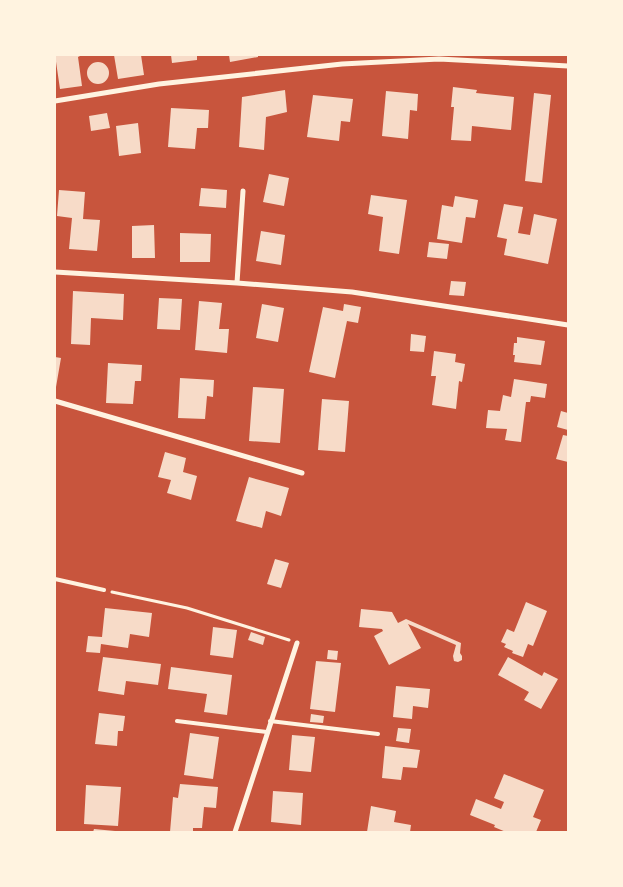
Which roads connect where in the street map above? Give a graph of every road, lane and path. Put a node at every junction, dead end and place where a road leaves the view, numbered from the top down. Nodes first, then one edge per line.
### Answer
1 (439, 57) edge
2 (568, 66) edge
3 (55, 101) edge
4 (244, 191) dead end
5 (55, 272) edge
6 (237, 283) junction
7 (568, 325) edge
8 (55, 401) edge
9 (302, 473) dead end
10 (55, 580) edge
11 (104, 590) joint
12 (297, 643) joint
13 (177, 721) dead end
14 (270, 722) junction
15 (267, 732) junction
16 (378, 734) dead end
17 (235, 832) edge

1 - 2 street
1 - 3 street
4 - 6 street
5 - 6 street
6 - 7 street
8 - 9 street
10 - 11 lane
11 - 12 path
12 - 14 street
13 - 15 lane
14 - 15 street
14 - 16 lane
15 - 17 street

